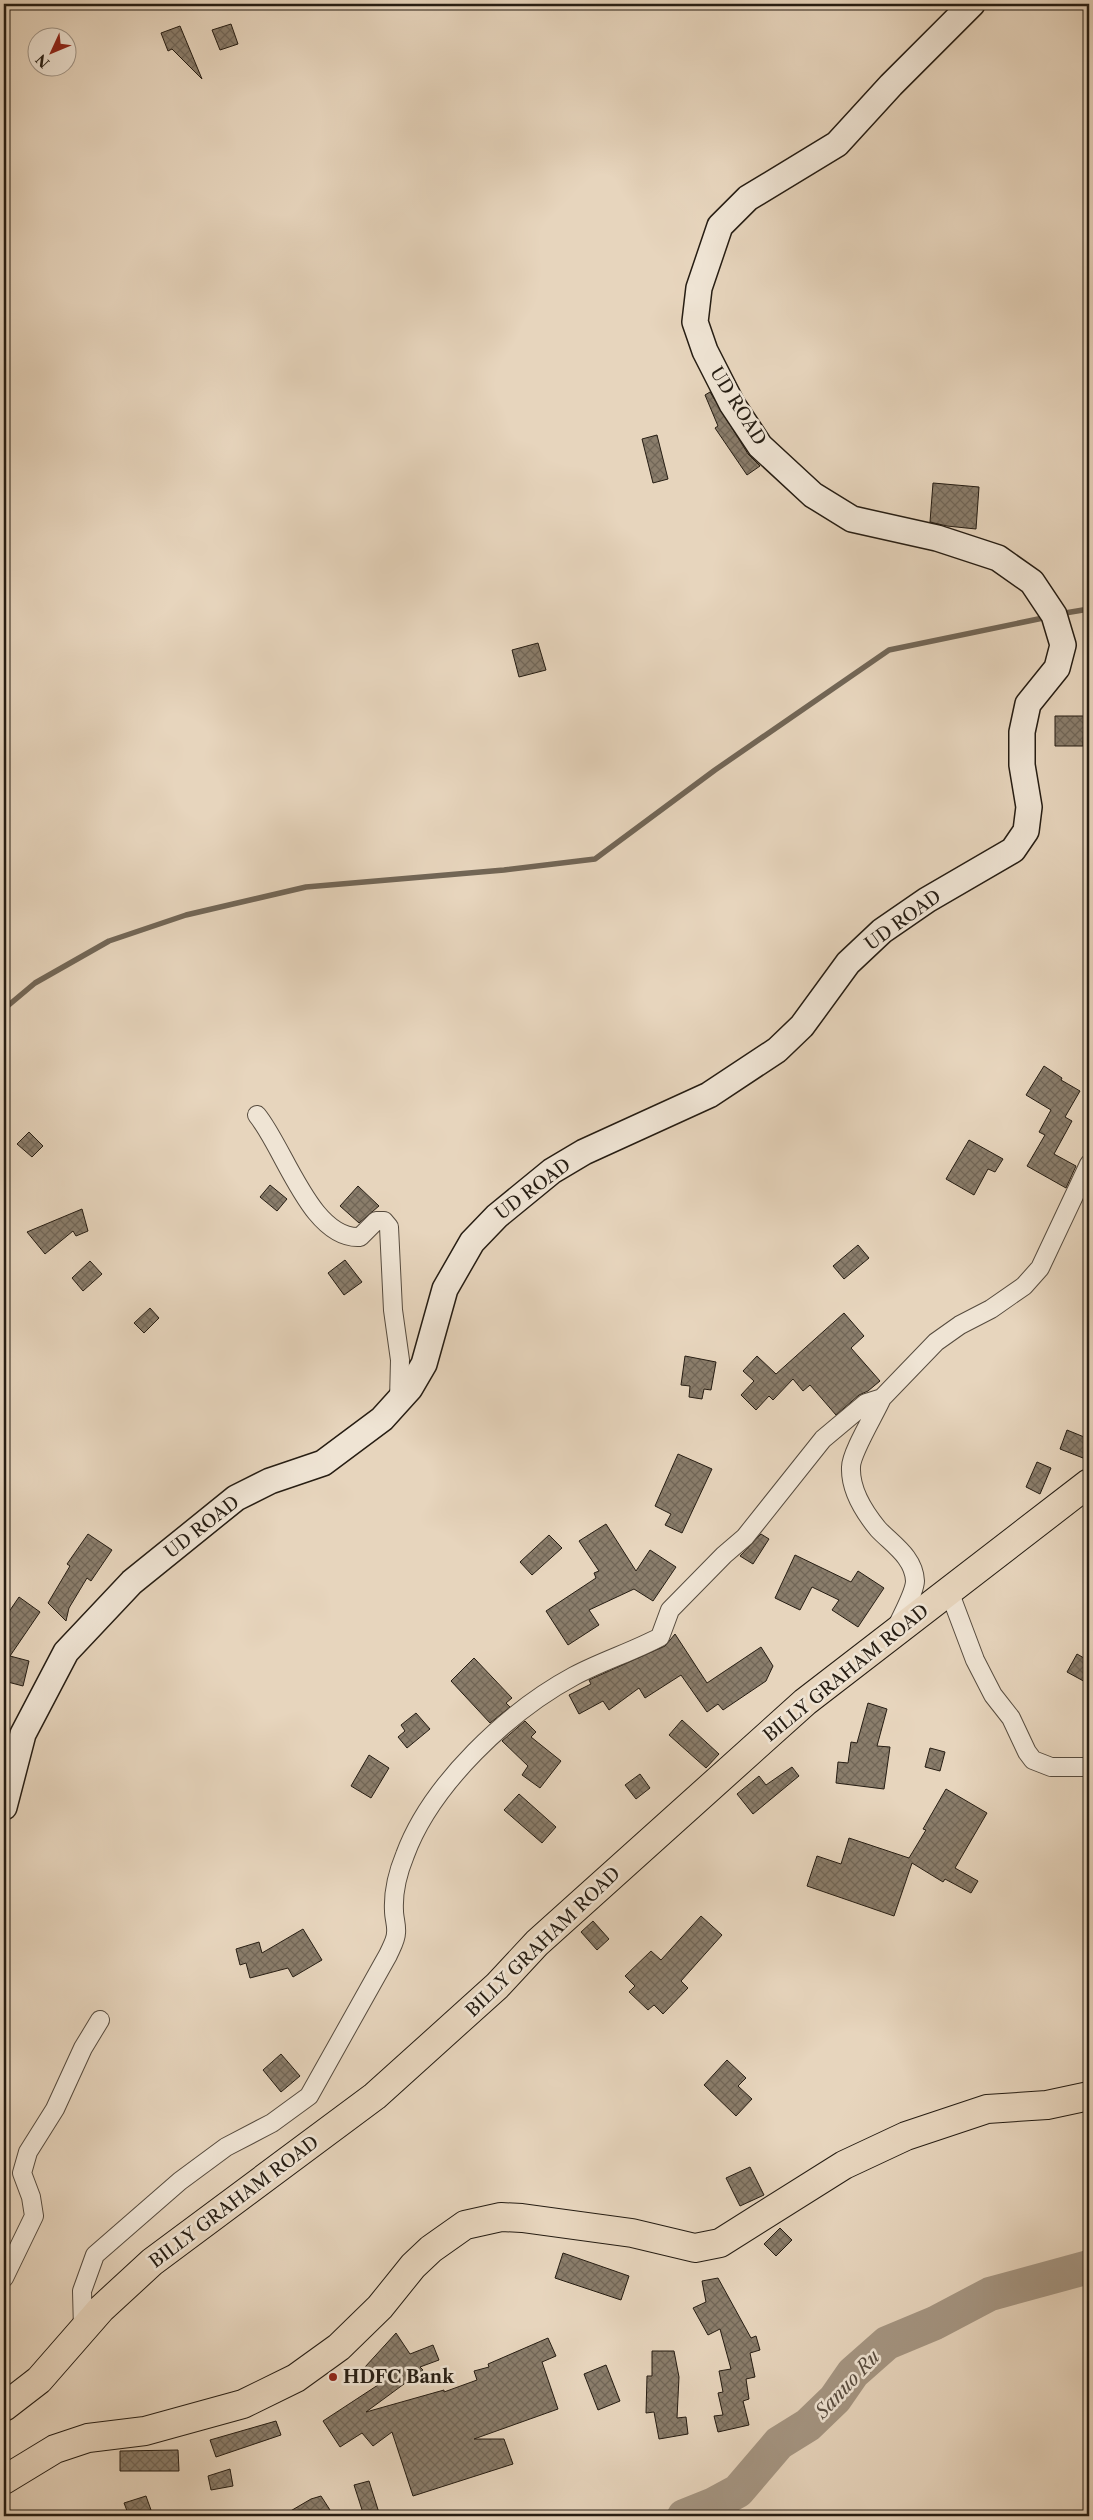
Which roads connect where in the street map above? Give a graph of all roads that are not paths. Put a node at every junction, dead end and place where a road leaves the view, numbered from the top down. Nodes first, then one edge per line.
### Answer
1 (972, 4) edge
2 (257, 1114) dead end
3 (1089, 1164) edge
4 (882, 1398) junction
5 (399, 1400) junction
6 (1089, 1483) edge
7 (948, 1591) junction
8 (893, 1633) junction
9 (1089, 1767) edge
10 (4, 1807) edge
11 (100, 2020) dead end
12 (1089, 2096) edge
13 (4, 2278) edge
14 (83, 2330) junction
15 (4, 2407) edge
16 (4, 2480) edge

1 - 5 main road, UD ROAD
2 - 5 street
3 - 4 street
4 - 8 street
4 - 14 street
5 - 10 main road, UD ROAD
6 - 7 main road, BILLY GRAHAM ROAD
7 - 8 main road, BILLY GRAHAM ROAD
7 - 9 street
8 - 14 main road, BILLY GRAHAM ROAD
11 - 13 street
12 - 16 main road
14 - 15 main road, BILLY GRAHAM ROAD

